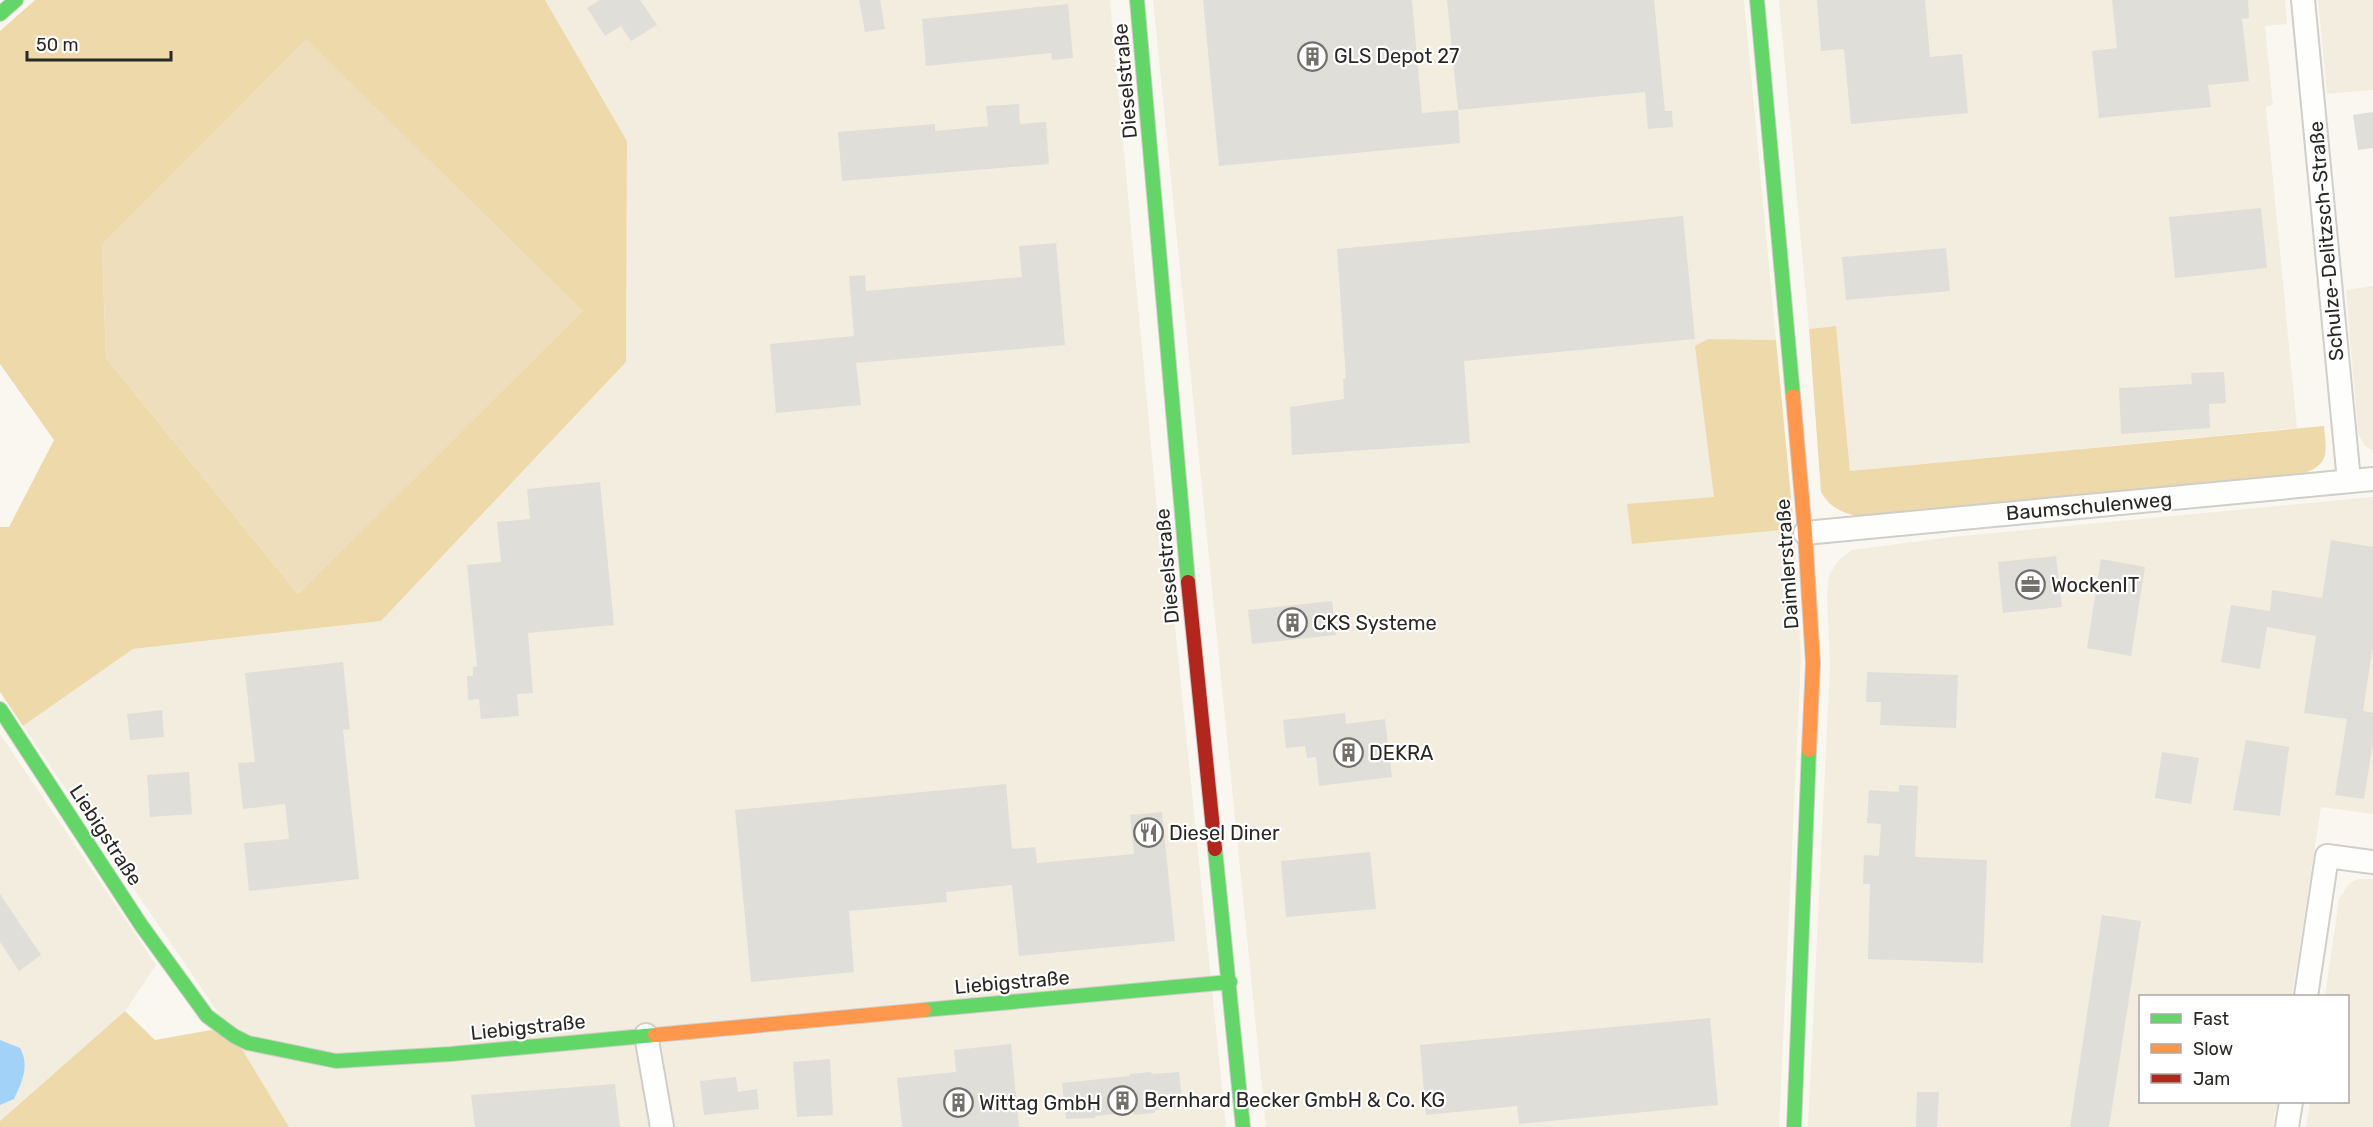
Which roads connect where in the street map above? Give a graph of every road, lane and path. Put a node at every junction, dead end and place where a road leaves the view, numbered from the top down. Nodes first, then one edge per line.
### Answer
1 (16, 0) edge
2 (1137, 0) edge
3 (1757, 0) edge
4 (2303, 0) edge
5 (0, 14) edge
6 (2373, 479) edge
7 (2349, 481) junction
8 (1805, 533) junction
9 (0, 709) edge
10 (2373, 862) edge
11 (1230, 982) junction
12 (2306, 995) edge
13 (646, 1035) junction
14 (2291, 1103) edge
15 (662, 1127) edge
16 (1243, 1127) edge
17 (1794, 1127) edge
18 (2287, 1127) edge

1 - 5 street
2 - 11 street, Dieselstraße
3 - 8 street, Daimlerstraße
4 - 7 street, Schulze-Delitzsch-Straße
6 - 7 street, Baumschulenweg
7 - 8 street, Baumschulenweg
8 - 17 street, Daimlerstraße
9 - 13 street, Liebigstraße
10 - 12 street
11 - 13 street, Liebigstraße
11 - 16 street, Dieselstraße
13 - 15 street
14 - 18 street

